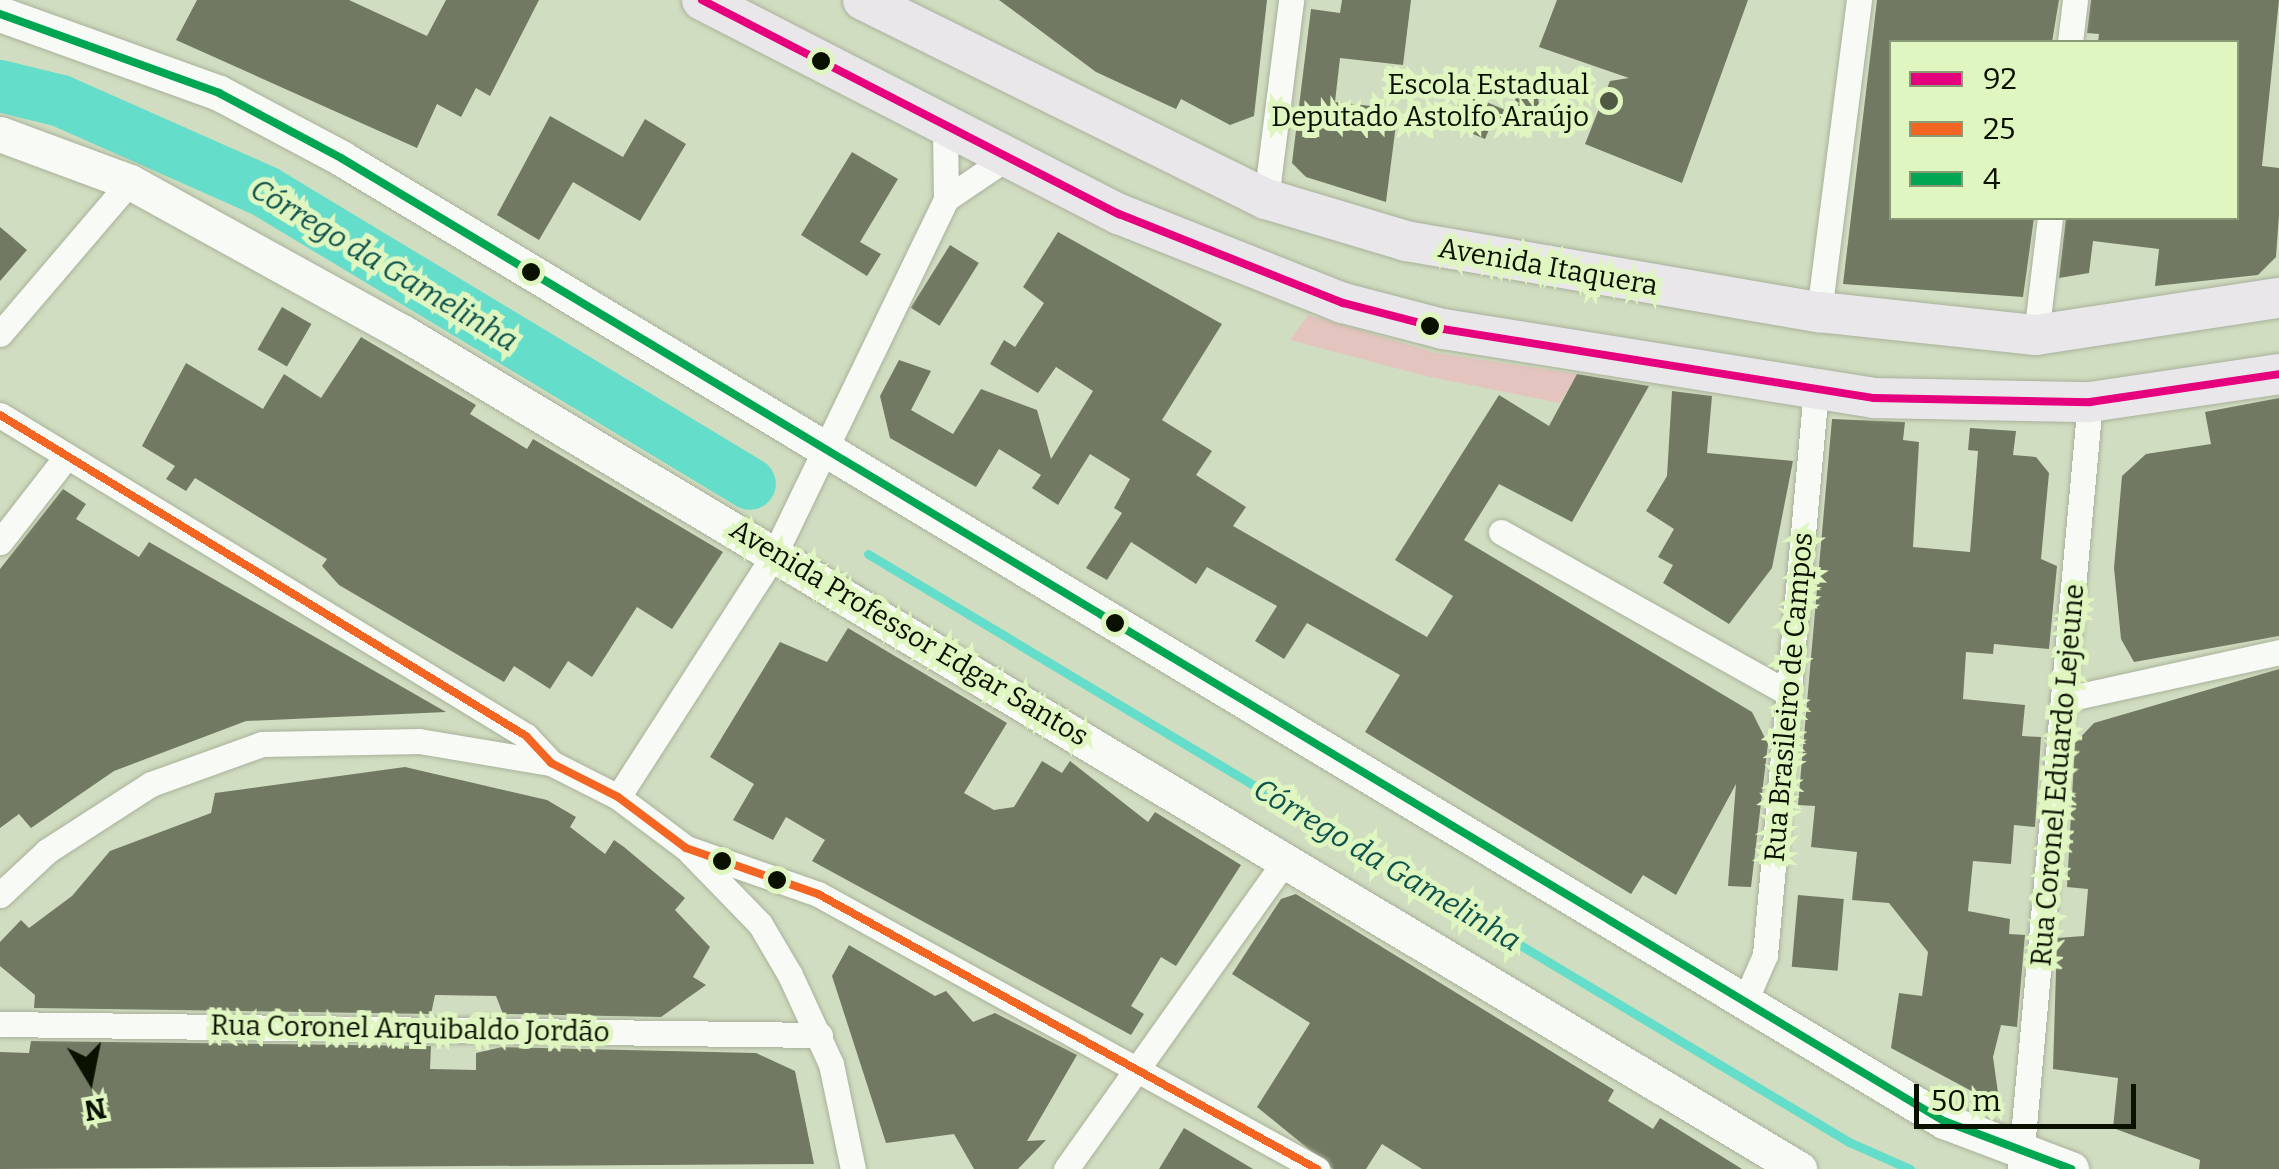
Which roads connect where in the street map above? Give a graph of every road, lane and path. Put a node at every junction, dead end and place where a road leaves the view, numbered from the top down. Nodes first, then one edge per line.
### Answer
1 (702, 0) edge
2 (863, 0) edge
3 (1292, 0) edge
4 (1859, 0) edge
5 (2075, 0) edge
6 (0, 14) edge
7 (2070, 40) edge
8 (945, 130) junction
9 (0, 134) edge
10 (1005, 160) junction
11 (130, 182) junction
12 (946, 199) junction
13 (1266, 200) junction
14 (2050, 220) edge
15 (2279, 298) edge
16 (1819, 312) junction
17 (0, 334) edge
18 (2036, 335) junction
19 (2279, 374) edge
20 (1816, 389) junction
21 (2090, 402) junction
22 (0, 415) edge
23 (823, 450) junction
24 (67, 456) junction
25 (1501, 532) dead end
26 (0, 542) edge
27 (776, 553) junction
28 (2279, 652) edge
29 (1788, 694) junction
30 (2066, 699) junction
31 (551, 764) junction
32 (618, 797) junction
33 (686, 848) junction
34 (1286, 859) junction
35 (0, 895) edge
36 (1745, 1001) junction
37 (0, 1024) edge
38 (820, 1035) junction
39 (1140, 1064) junction
40 (2021, 1159) edge
41 (853, 1169) edge
42 (1066, 1169) edge
43 (1317, 1169) edge
44 (1798, 1169) edge
45 (2071, 1169) edge

1 - 8 main road
2 - 13 main road, Avenida Itaquera
3 - 13 street
4 - 16 street
5 - 7 street
6 - 23 main road
8 - 10 main road
8 - 12 street
9 - 11 main road, Avenida Professor Edgar Santos
10 - 12 street
10 - 20 main road
11 - 17 street
11 - 27 main road, Avenida Professor Edgar Santos
12 - 23 street
13 - 16 main road, Avenida Itaquera
14 - 18 street
15 - 18 main road, Avenida Itaquera
16 - 18 main road, Avenida Itaquera
19 - 21 main road
20 - 21 main road
20 - 29 street, Rua Brasileiro de Campos
21 - 30 street, Rua Coronel Eduardo Lejeune
22 - 24 street
23 - 27 street
23 - 36 main road
24 - 26 street
24 - 31 street
25 - 29 street
27 - 32 street
27 - 34 main road, Avenida Professor Edgar Santos
28 - 30 street
29 - 36 street, Rua Brasileiro de Campos
30 - 40 street, Rua Coronel Eduardo Lejeune
31 - 32 street
31 - 35 street
32 - 33 street
33 - 38 street
33 - 39 street
34 - 39 street
34 - 44 main road, Avenida Professor Edgar Santos
36 - 40 main road
37 - 38 street, Rua Coronel Arquibaldo Jordão
38 - 41 street
39 - 42 street
39 - 43 street
40 - 45 main road

